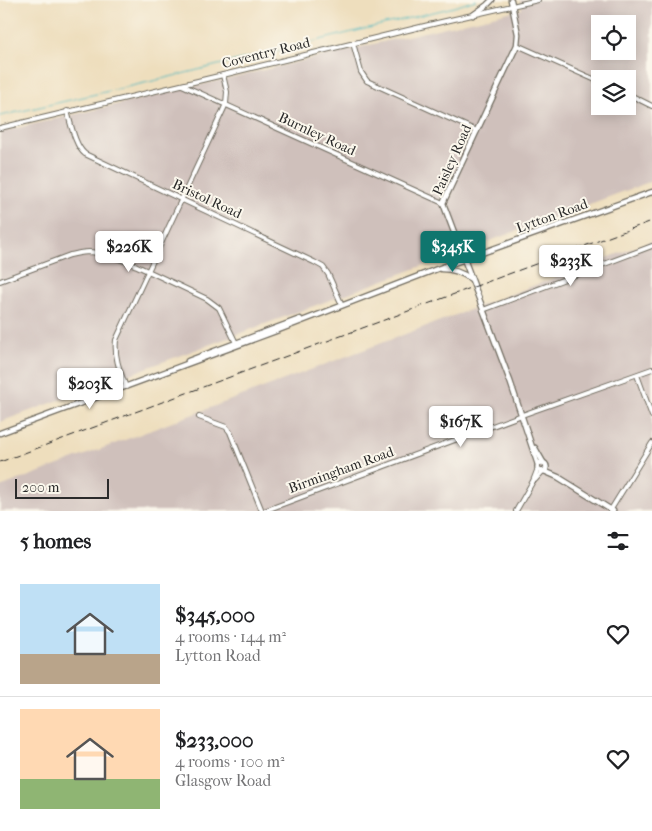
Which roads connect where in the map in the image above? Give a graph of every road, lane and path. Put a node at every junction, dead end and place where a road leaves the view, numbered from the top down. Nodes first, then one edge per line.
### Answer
1 (492, 0) edge
2 (510, 0) edge
3 (538, 0) edge
4 (512, 6) junction
5 (473, 15) junction
6 (353, 43) junction
7 (517, 45) junction
8 (223, 76) junction
9 (591, 78) edge
10 (182, 85) junction
11 (636, 98) edge
12 (226, 104) junction
13 (652, 106) edge
14 (67, 111) junction
15 (0, 128) edge
16 (477, 132) junction
17 (652, 192) edge
18 (182, 200) junction
19 (443, 204) junction
20 (652, 246) edge
21 (463, 259) junction
22 (437, 268) junction
23 (148, 271) junction
24 (472, 280) junction
25 (0, 281) edge
26 (342, 305) junction
27 (482, 310) junction
28 (236, 344) junction
29 (652, 369) edge
30 (637, 374) junction
31 (126, 387) junction
32 (522, 415) junction
33 (652, 416) edge
34 (199, 417) dead end
35 (0, 433) edge
36 (652, 443) edge
37 (542, 467) junction
38 (611, 510) edge
39 (263, 511) edge
40 (516, 511) edge

1 - 5 main road
2 - 4 main road, Paisley Road
3 - 4 street, Coventry Road
4 - 5 street, Coventry Road
4 - 7 main road, Paisley Road
5 - 6 street, Coventry Road
6 - 8 street, Coventry Road
6 - 16 street
7 - 9 street
7 - 16 main road, Paisley Road
8 - 10 street, Coventry Road
8 - 12 street
10 - 12 street, Burnley Road
10 - 14 street, Coventry Road
11 - 13 street
12 - 18 street
12 - 19 street, Burnley Road
14 - 15 street, Coventry Road
14 - 18 street, Bristol Road
16 - 19 main road, Paisley Road
17 - 21 main road, Lytton Road
18 - 23 street
18 - 26 street, Bristol Road
19 - 21 main road, Paisley Road
20 - 27 street
21 - 22 main road, Lytton Road
21 - 24 main road, Paisley Road
22 - 24 main road
22 - 26 main road, Lytton Road
23 - 25 street
23 - 28 street
23 - 31 street
24 - 27 main road, Paisley Road
26 - 28 main road, Lytton Road
27 - 32 main road, Paisley Road
28 - 31 main road, Lytton Road
29 - 30 street, Birmingham Road
30 - 32 street, Birmingham Road
30 - 33 street
31 - 35 main road, Lytton Road
32 - 37 main road, Paisley Road
32 - 39 street, Birmingham Road
34 - 39 street
36 - 38 street
37 - 38 main road
37 - 40 street

